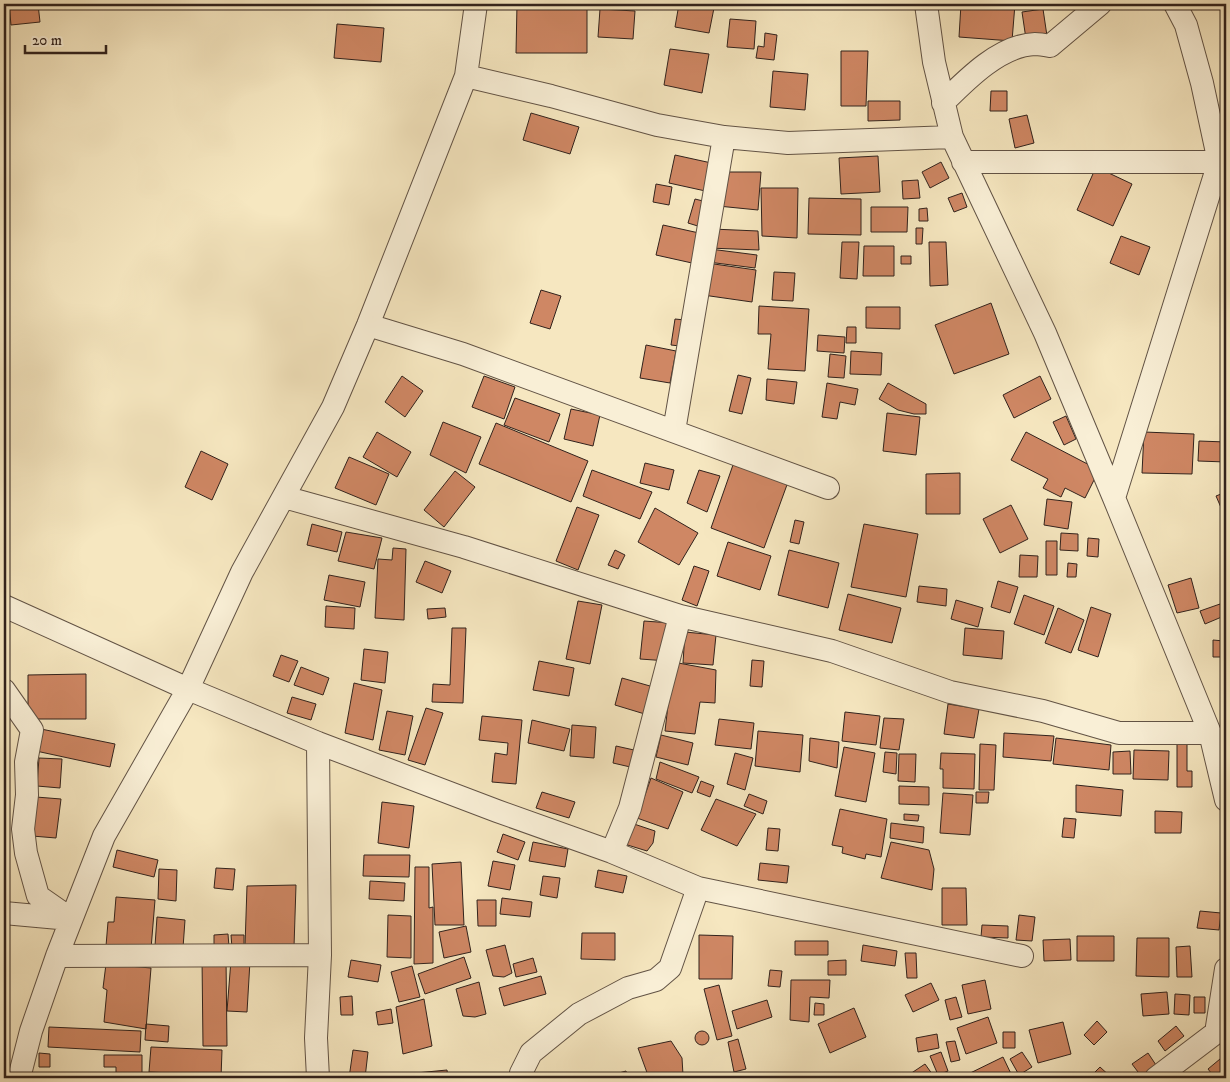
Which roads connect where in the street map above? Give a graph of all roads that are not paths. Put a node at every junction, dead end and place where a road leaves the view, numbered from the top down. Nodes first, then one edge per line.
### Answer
1 (476, 4) edge
2 (926, 4) edge
3 (1100, 4) edge
4 (1175, 4) edge
5 (466, 76) junction
6 (943, 103) junction
7 (952, 137) junction
8 (724, 138) junction
9 (963, 162) junction
10 (1222, 162) edge
11 (368, 325) junction
12 (674, 431) junction
13 (828, 488) dead end
14 (284, 497) junction
15 (1114, 498) junction
16 (4, 606) edge
17 (680, 616) junction
18 (188, 689) junction
19 (4, 690) edge
20 (1210, 733) junction
21 (318, 743) junction
22 (1226, 800) edge
23 (612, 852) junction
24 (698, 888) junction
25 (4, 913) edge
26 (71, 919) junction
27 (320, 955) junction
28 (57, 956) junction
29 (1022, 956) dead end
30 (1226, 969) edge
31 (1221, 1029) edge
32 (19, 1078) edge
33 (318, 1078) edge
34 (520, 1078) edge
35 (1156, 1078) edge

1 - 5 street
2 - 6 street
3 - 6 street
4 - 10 street
5 - 8 street
5 - 11 street
6 - 7 street
7 - 8 street
7 - 9 street
8 - 12 street
9 - 10 street
9 - 15 street
10 - 15 street
11 - 12 street
11 - 14 street
12 - 13 street
14 - 17 street
14 - 18 street
15 - 20 street
16 - 18 street
17 - 20 street
17 - 23 street
18 - 21 street
18 - 26 street
19 - 26 street
20 - 22 street
21 - 23 street
21 - 27 street
23 - 24 street
24 - 29 street
24 - 34 street
25 - 26 street
26 - 28 street
27 - 28 street
27 - 33 street
28 - 32 street
30 - 31 street
31 - 35 street

